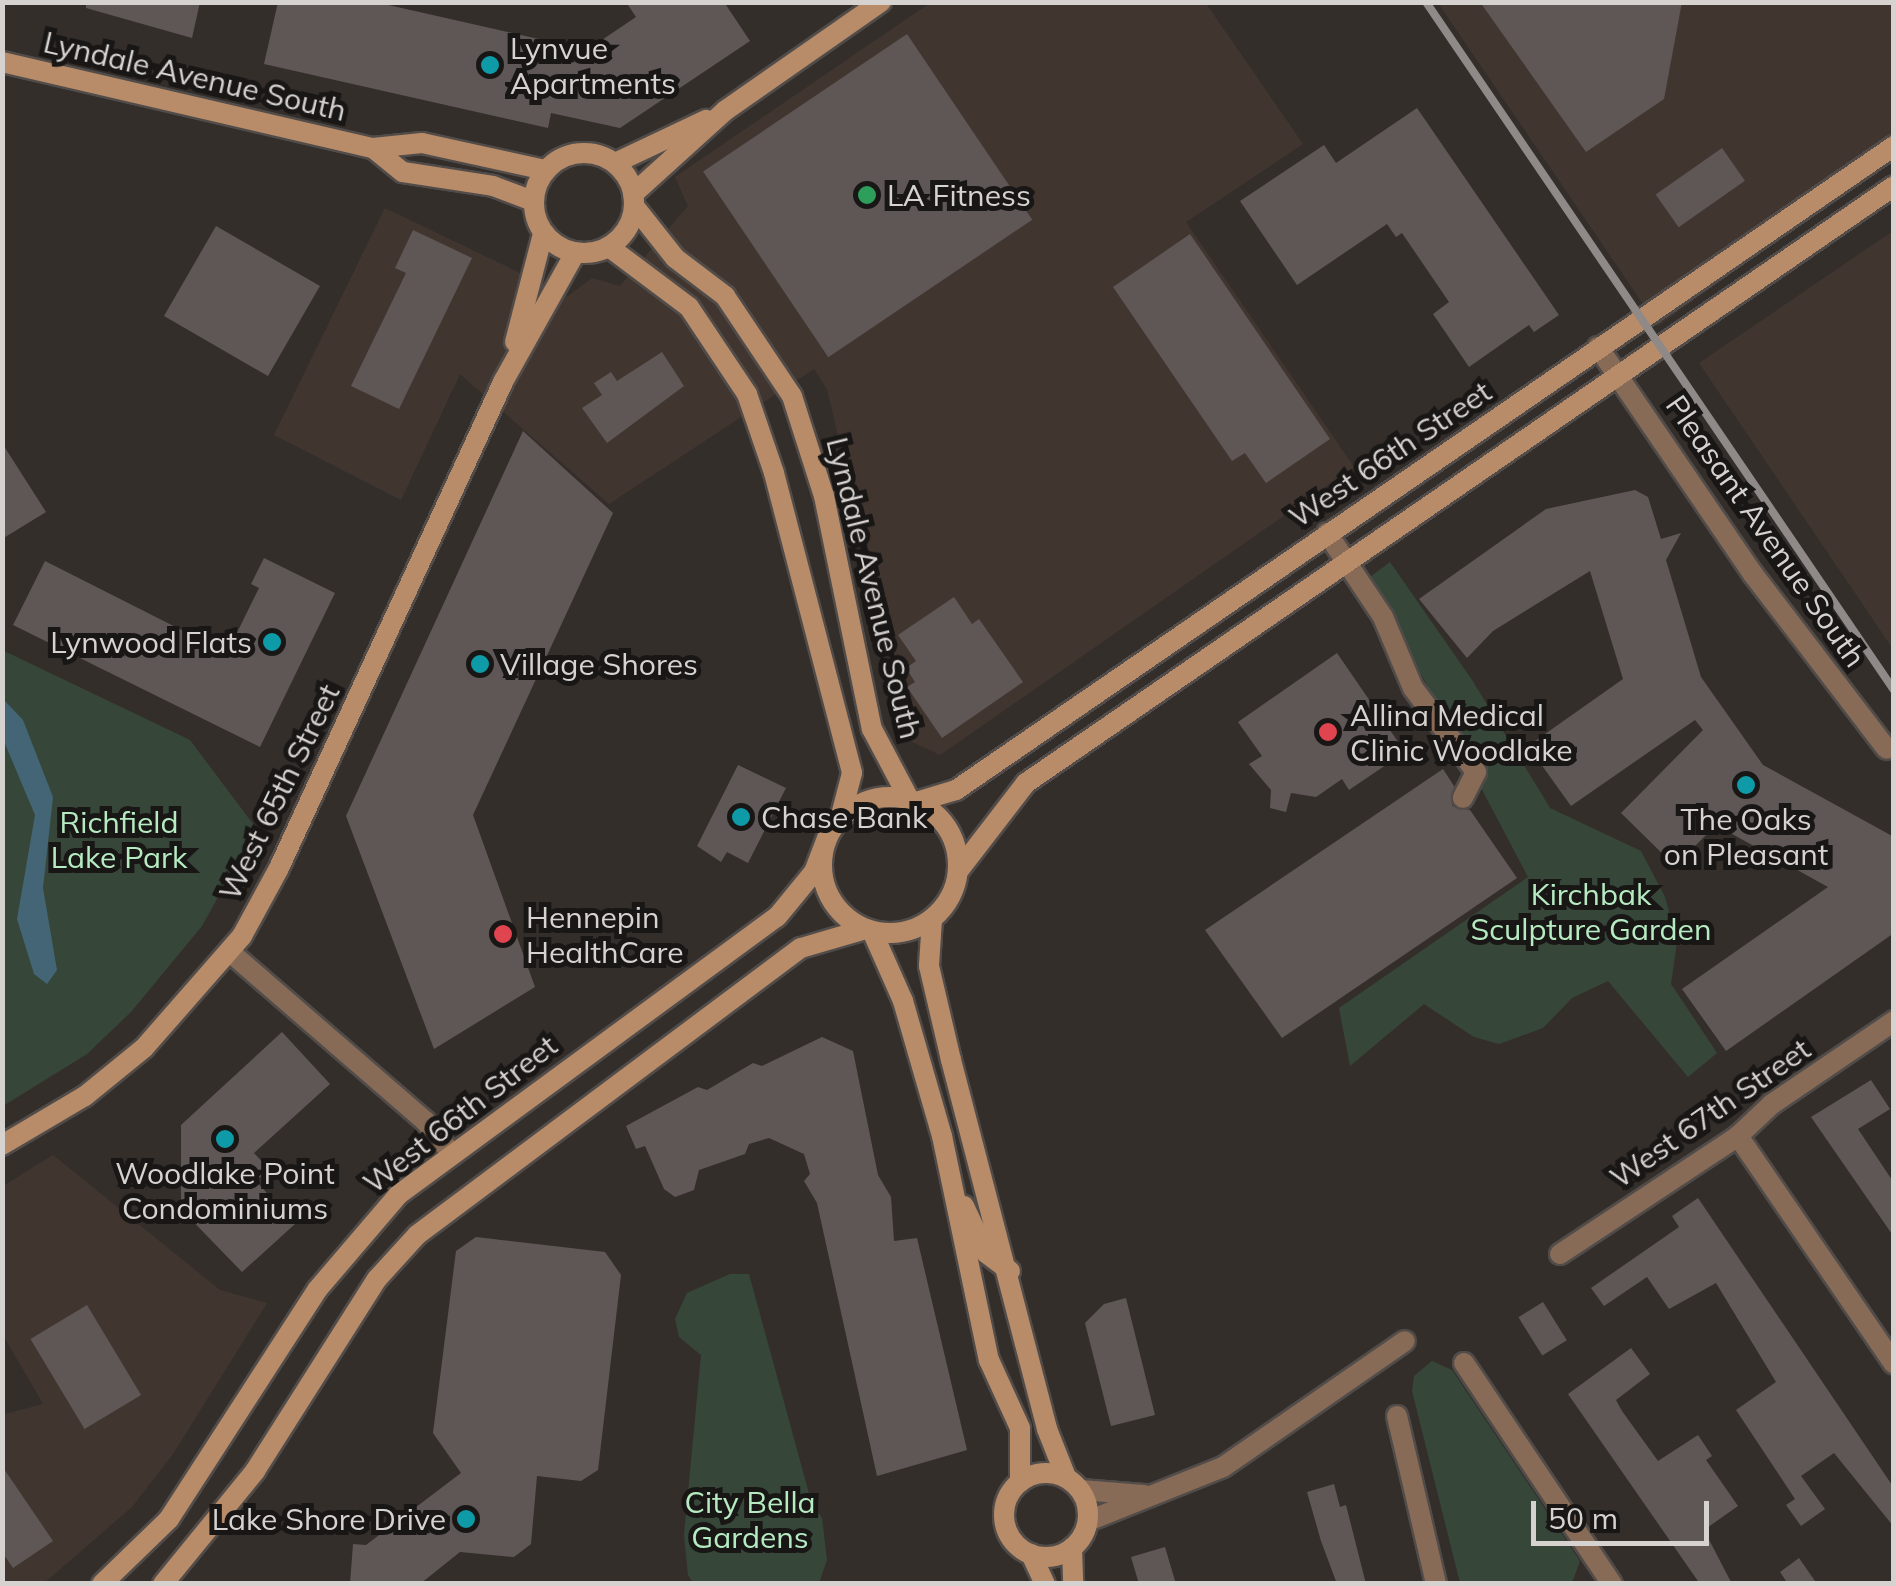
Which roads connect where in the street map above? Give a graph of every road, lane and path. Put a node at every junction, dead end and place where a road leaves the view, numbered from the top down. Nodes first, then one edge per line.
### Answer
1 (880, 2) edge
2 (2, 62) edge
3 (726, 110) junction
4 (1894, 146) edge
5 (374, 148) junction
6 (614, 164) junction
7 (545, 170) junction
8 (1894, 186) edge
9 (634, 200) junction
10 (533, 201) junction
11 (543, 234) junction
12 (609, 247) junction
13 (576, 253) junction
14 (1598, 347) junction
15 (1619, 377) junction
16 (503, 382) junction
17 (1327, 533) junction
18 (1347, 562) junction
19 (1888, 749) dead end
20 (1463, 798) dead end
21 (912, 800) junction
22 (834, 828) junction
23 (958, 870) junction
24 (932, 919) junction
25 (869, 930) junction
26 (230, 952) junction
27 (1894, 1021) edge
28 (1738, 1136) junction
29 (2, 1145) edge
30 (452, 1154) junction
31 (949, 1172) junction
32 (1560, 1254) dead end
33 (1010, 1271) junction
34 (1405, 1341) dead end
35 (1464, 1363) dead end
36 (1894, 1364) edge
37 (1396, 1416) dead end
38 (1020, 1482) junction
39 (1074, 1484) junction
40 (1151, 1496) junction
41 (1088, 1521) junction
42 (1072, 1548) junction
43 (1030, 1554) junction
44 (1610, 1583) edge
45 (102, 1584) edge
46 (163, 1584) edge
47 (1045, 1584) edge
48 (1073, 1584) edge
49 (1436, 1584) edge

1 - 3 main road
2 - 5 main road, Lyndale Avenue South
3 - 6 main road
3 - 9 main road
4 - 14 main road, West 66th Street
5 - 7 main road, Lyndale Avenue South
5 - 10 main road, Lyndale Avenue South
6 - 7 main road, Lyndale Avenue South
6 - 9 main road, Lyndale Avenue South
7 - 10 main road
8 - 15 main road
9 - 12 main road
9 - 21 main road, Lyndale Avenue South
10 - 11 main road
11 - 13 main road
11 - 16 main road, West 65th Street
12 - 13 main road
12 - 22 main road
13 - 16 main road, West 65th Street
14 - 15 street, Pleasant Avenue South
14 - 17 main road, West 66th Street
15 - 18 main road
15 - 19 street, Pleasant Avenue South
16 - 26 main road, West 65th Street
17 - 18 street
17 - 21 main road, West 66th Street
18 - 20 street
18 - 23 main road
21 - 22 main road
21 - 23 main road
22 - 25 main road
22 - 30 main road, West 66th Street
23 - 24 main road
24 - 25 main road
24 - 33 main road
25 - 31 main road
25 - 46 main road
26 - 29 main road, West 65th Street
26 - 30 street
27 - 28 street, West 67th Street
28 - 32 street, West 67th Street
28 - 36 street
30 - 45 main road, West 66th Street
31 - 33 main road
31 - 38 main road
33 - 39 main road
34 - 40 street
35 - 44 street
37 - 49 street
38 - 39 main road
38 - 43 main road
39 - 40 street
39 - 41 main road
40 - 41 street
41 - 42 main road
42 - 43 main road
42 - 48 main road
43 - 47 main road

